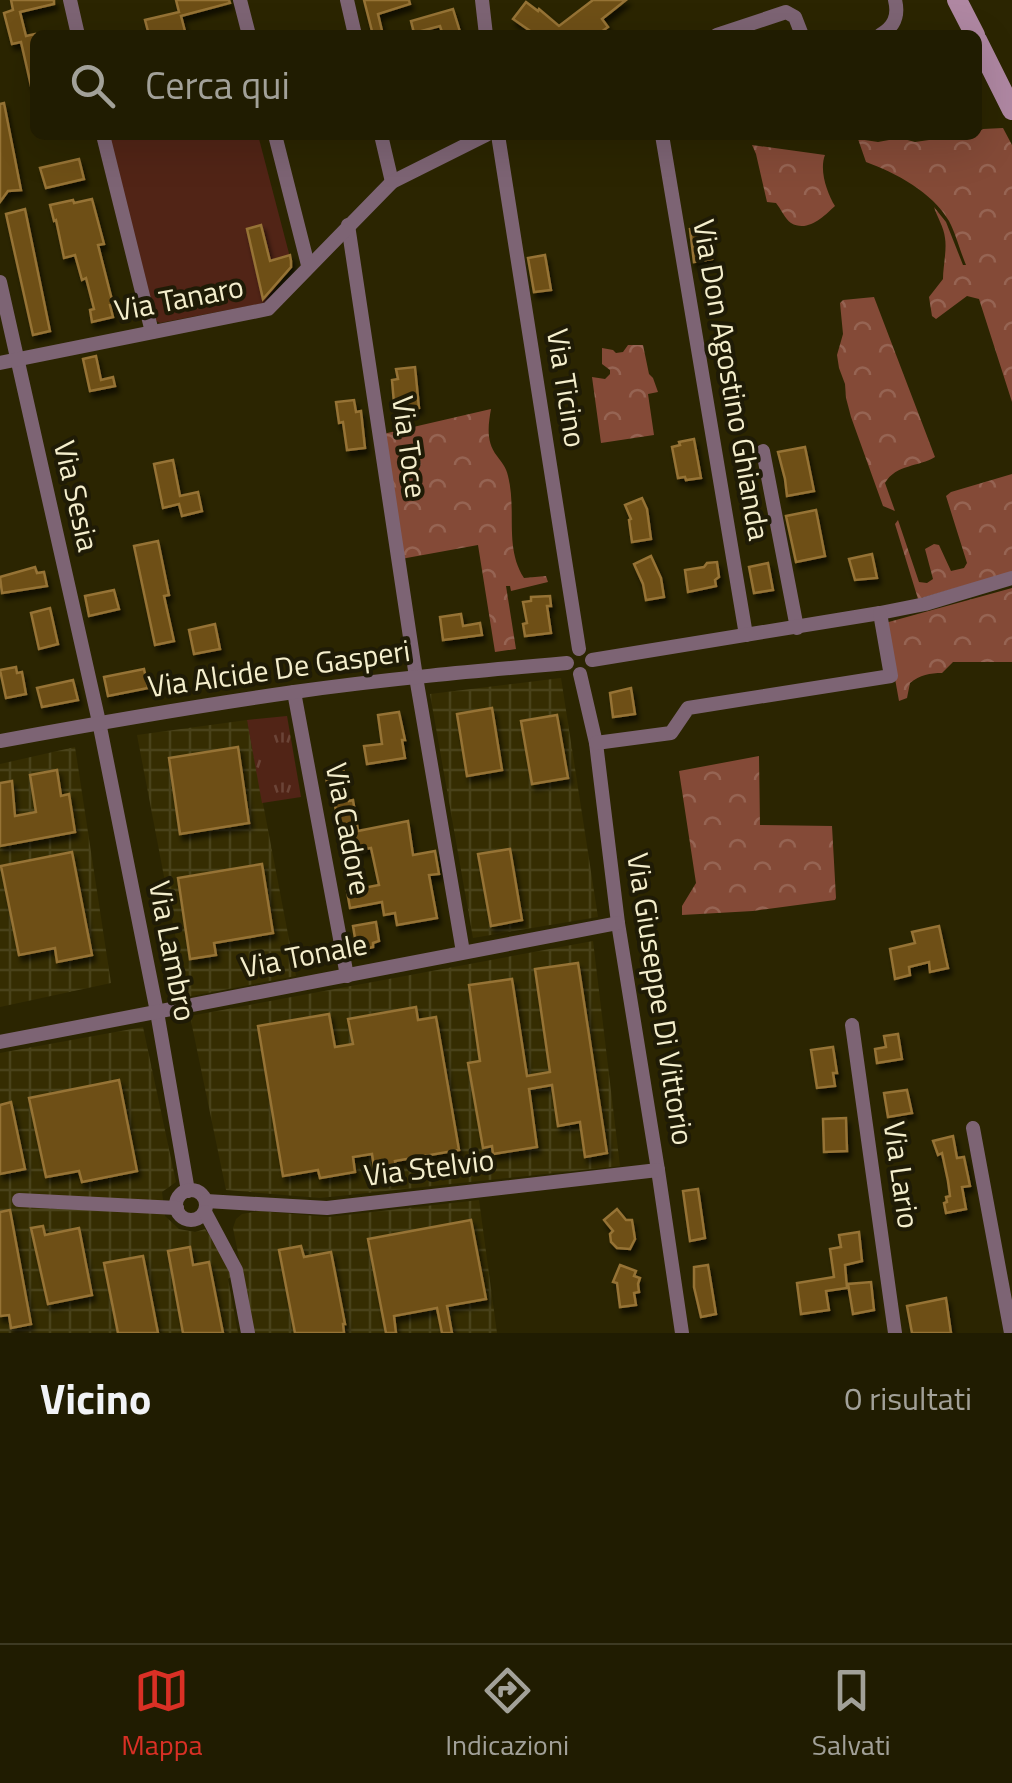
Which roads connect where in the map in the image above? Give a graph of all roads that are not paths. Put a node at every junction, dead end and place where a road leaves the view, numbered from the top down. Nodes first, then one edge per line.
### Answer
1 (70, 0) edge
2 (240, 0) edge
3 (346, 0) edge
4 (482, 0) edge
5 (895, 0) edge
6 (957, 0) edge
7 (77, 30) edge
8 (248, 30) edge
9 (354, 30) edge
10 (485, 30) edge
11 (732, 30) edge
12 (800, 30) edge
13 (888, 30) edge
14 (972, 30) edge
15 (982, 50) edge
16 (1012, 110) edge
17 (104, 140) edge
18 (276, 140) edge
19 (381, 140) edge
20 (476, 140) edge
21 (499, 140) edge
22 (663, 140) edge
23 (392, 182) junction
24 (348, 225) junction
25 (308, 265) junction
26 (0, 282) edge
27 (152, 332) junction
28 (17, 360) junction
29 (0, 363) edge
30 (763, 451) dead end
31 (1012, 578) edge
32 (880, 613) junction
33 (797, 628) junction
34 (746, 634) junction
35 (579, 649) junction
36 (592, 660) junction
37 (567, 663) junction
38 (580, 674) junction
39 (416, 677) junction
40 (294, 692) junction
41 (99, 722) junction
42 (0, 741) edge
43 (596, 743) junction
44 (618, 923) junction
45 (464, 952) junction
46 (347, 976) junction
47 (157, 1012) junction
48 (852, 1025) dead end
49 (0, 1042) edge
50 (973, 1128) dead end
51 (658, 1170) junction
52 (188, 1191) junction
53 (19, 1200) dead end
54 (205, 1207) junction
55 (177, 1208) junction
56 (248, 1333) edge
57 (682, 1333) edge
58 (895, 1333) edge
59 (1011, 1333) edge

1 - 7 street
2 - 8 street
3 - 9 street
4 - 10 street
5 - 13 street
6 - 14 main road
11 - 12 street
15 - 16 main road
17 - 27 street
18 - 25 street
19 - 23 street
20 - 23 street, Via Tanaro
21 - 35 street, Via Ticino
22 - 34 street, Via Don Agostino Ghianda
23 - 24 street, Via Tanaro
24 - 25 street, Via Tanaro
24 - 39 street, Via Toce
25 - 27 street, Via Tanaro
26 - 28 street, Via Sesia
27 - 28 street, Via Tanaro
28 - 29 street, Via Tanaro
28 - 41 street, Via Sesia
30 - 33 street
31 - 32 street
32 - 33 street
32 - 43 street
33 - 34 street
34 - 36 street
35 - 36 street
35 - 37 street
36 - 38 street
37 - 38 street
37 - 39 street, Via Alcide De Gasperi
38 - 43 street, Via Giuseppe Di Vittorio
39 - 40 street, Via Alcide De Gasperi
39 - 45 street, Via Toce
40 - 41 street, Via Alcide De Gasperi
40 - 46 street, Via Cadore
41 - 42 street, Via Alcide De Gasperi
41 - 47 street, Via Lambro
43 - 44 street, Via Giuseppe Di Vittorio
44 - 45 street, Via Tonale
44 - 51 street, Via Giuseppe Di Vittorio
45 - 46 street, Via Tonale
46 - 47 street, Via Tonale
47 - 49 street, Via Tonale
47 - 52 street, Via Lambro
48 - 58 street, Via Lario
50 - 59 street
51 - 54 street, Via Stelvio
51 - 57 street, Via Giuseppe Di Vittorio
52 - 54 street
52 - 55 street
53 - 55 street
54 - 55 street
54 - 56 street

